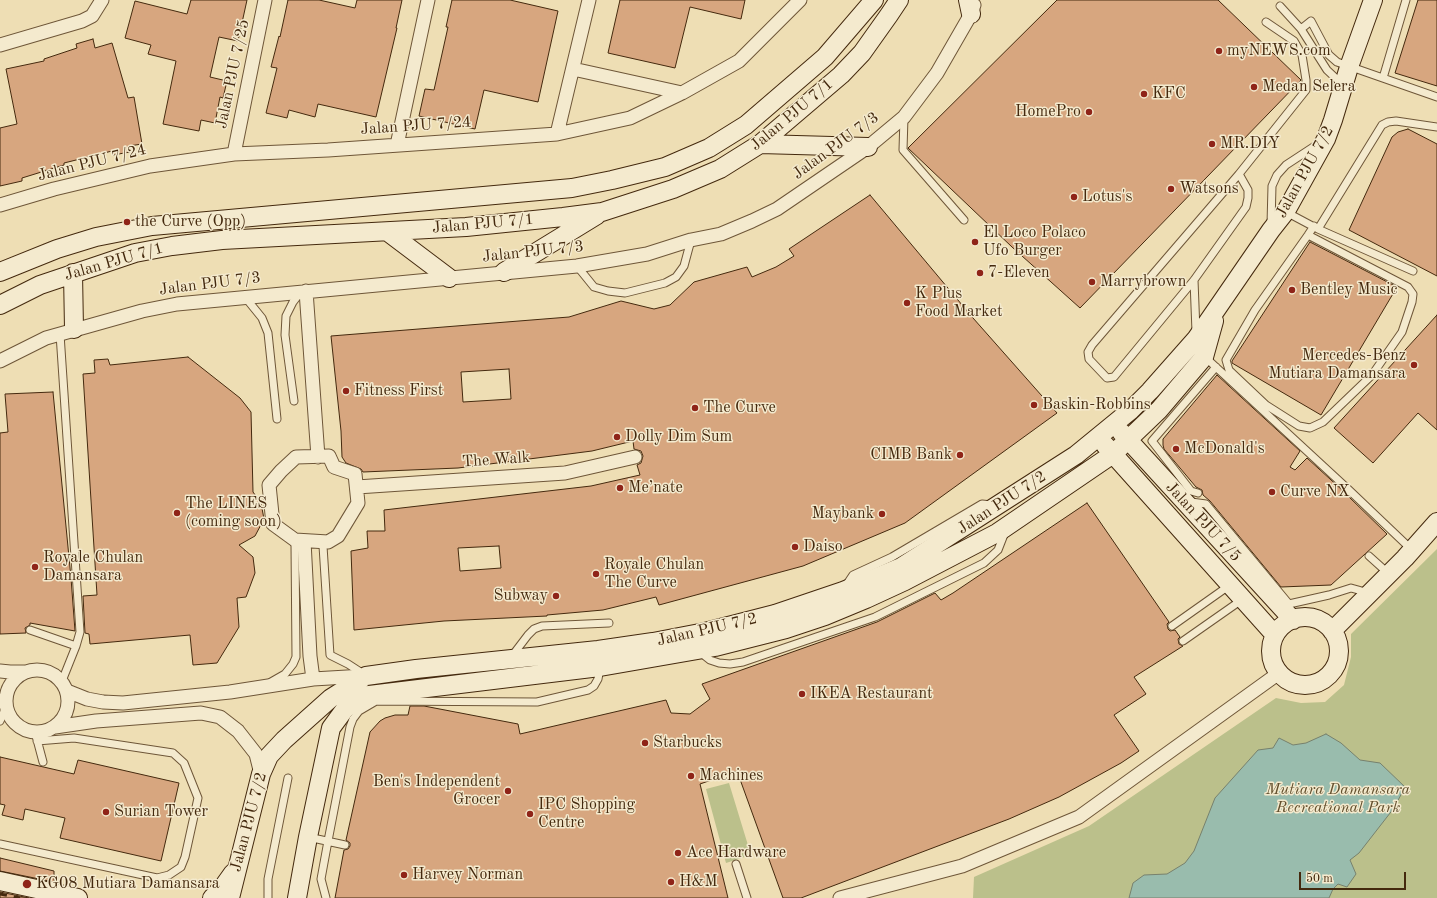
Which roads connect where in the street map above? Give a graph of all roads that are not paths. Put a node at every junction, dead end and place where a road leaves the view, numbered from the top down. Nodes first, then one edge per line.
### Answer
1 (102, 0) edge
2 (265, 0) edge
3 (428, 0) edge
4 (589, 0) edge
5 (800, 0) edge
6 (874, 0) edge
7 (899, 0) edge
8 (1373, 0) edge
9 (1406, 0) edge
10 (972, 5) edge
11 (1280, 6) dead end
12 (1266, 22) dead end
13 (1302, 29) junction
14 (0, 45) edge
15 (1349, 67) junction
16 (573, 69) junction
17 (1383, 78) junction
18 (1344, 85) junction
19 (682, 93) junction
20 (1437, 97) edge
21 (904, 116) junction
22 (1437, 127) edge
23 (557, 134) junction
24 (1326, 139) junction
25 (760, 144) junction
26 (397, 145) junction
27 (868, 147) junction
28 (234, 154) junction
29 (1239, 174) junction
30 (0, 205) edge
31 (602, 212) junction
32 (1286, 212) junction
33 (964, 220) dead end
34 (1316, 228) junction
35 (1271, 230) junction
36 (388, 232) junction
37 (1308, 235) junction
38 (691, 240) junction
39 (576, 266) junction
40 (1413, 271) dead end
41 (0, 272) edge
42 (504, 272) junction
43 (73, 274) junction
44 (449, 278) junction
45 (1194, 280) junction
46 (304, 291) junction
47 (244, 296) junction
48 (0, 305) edge
49 (1218, 307) junction
50 (67, 331) junction
51 (1196, 338) junction
52 (0, 361) edge
53 (1210, 362) junction
54 (294, 401) dead end
55 (277, 419) dead end
56 (1113, 424) junction
57 (1098, 437) junction
58 (1128, 440) junction
59 (1113, 454) junction
60 (318, 457) junction
61 (635, 457) dead end
62 (357, 487) junction
63 (1185, 491) junction
64 (1437, 522) edge
65 (300, 543) junction
66 (323, 546) dead end
67 (1413, 550) junction
68 (1369, 556) dead end
69 (1389, 574) junction
70 (1230, 585) junction
71 (1370, 593) junction
72 (1242, 599) junction
73 (1293, 620) junction
74 (608, 623) dead end
75 (1172, 626) dead end
76 (30, 630) dead end
77 (1332, 631) junction
78 (1275, 635) junction
79 (1182, 641) dead end
80 (76, 646) junction
81 (599, 658) junction
82 (509, 660) junction
83 (0, 670) edge
84 (24, 672) junction
85 (1279, 673) junction
86 (366, 676) junction
87 (313, 679) junction
88 (65, 686) junction
89 (266, 686) junction
90 (3, 704) edge
91 (0, 721) edge
92 (55, 727) junction
93 (36, 737) junction
94 (43, 762) dead end
95 (261, 774) junction
96 (288, 778) dead end
97 (308, 837) junction
98 (328, 841) junction
99 (0, 844) edge
100 (345, 845) dead end
101 (736, 864) dead end
102 (236, 868) junction
103 (0, 881) edge
104 (78, 898) edge
105 (212, 898) edge
106 (230, 898) edge
107 (268, 898) edge
108 (297, 898) edge
109 (326, 898) edge
110 (747, 898) edge
111 (840, 898) edge

1 - 14 street
2 - 28 street, Jalan PJU 7/25
3 - 26 street
4 - 16 street
5 - 19 street, Jalan PJU 7/24
6 - 41 street, Jalan PJU 7/1
7 - 25 street, Jalan PJU 7/1
8 - 15 street, Jalan PJU 7/2
9 - 17 lane
10 - 21 street, Jalan PJU 7/3
11 - 13 lane
12 - 29 lane
13 - 15 lane
13 - 18 lane
15 - 17 lane
15 - 18 street, Jalan PJU 7/2
16 - 19 street
16 - 23 street
17 - 20 lane
18 - 24 street, Jalan PJU 7/2
19 - 23 street, Jalan PJU 7/24
21 - 27 street, Jalan PJU 7/3
21 - 33 lane
22 - 34 lane
23 - 26 street, Jalan PJU 7/24
24 - 32 street, Jalan PJU 7/2
24 - 35 lane
25 - 27 street
25 - 31 street, Jalan PJU 7/1
26 - 28 street, Jalan PJU 7/24
27 - 38 street, Jalan PJU 7/3
28 - 30 street, Jalan PJU 7/24
29 - 45 lane
29 - 45 lane
31 - 36 street, Jalan PJU 7/1
31 - 42 street
32 - 34 lane
32 - 35 street, Jalan PJU 7/2
34 - 37 lane
34 - 40 lane
35 - 49 street, Jalan PJU 7/2
36 - 43 street, Jalan PJU 7/1
36 - 44 street
37 - 37 lane
38 - 39 street, Jalan PJU 7/3
38 - 39 lane
39 - 42 street, Jalan PJU 7/3
42 - 44 street, Jalan PJU 7/3
43 - 48 street, Jalan PJU 7/1
43 - 50 street
44 - 46 street, Jalan PJU 7/3
45 - 51 lane
46 - 47 street, Jalan PJU 7/3
46 - 54 lane
46 - 60 street
47 - 50 street, Jalan PJU 7/3
47 - 55 lane
49 - 51 street, Jalan PJU 7/2
49 - 53 street, Jalan PJU 7/2
50 - 52 street, Jalan PJU 7/3
50 - 80 lane
51 - 56 street, Jalan PJU 7/2
53 - 58 street, Jalan PJU 7/2
53 - 63 lane
53 - 67 lane
56 - 57 street, Jalan PJU 7/2
56 - 58 street, Jalan PJU 7/5
57 - 59 street, Jalan PJU 7/5
57 - 81 street, Jalan PJU 7/2
58 - 59 street, Jalan PJU 7/2
58 - 63 street, Jalan PJU 7/5
59 - 70 street, Jalan PJU 7/5
59 - 81 street, Jalan PJU 7/2
60 - 62 street
60 - 65 street
61 - 62 street, The Walk
62 - 65 street
63 - 71 lane
63 - 73 street, Jalan PJU 7/5
64 - 67 street
65 - 87 street
65 - 89 lane
66 - 86 lane
67 - 69 street
68 - 69 lane
69 - 71 street
70 - 72 street, Jalan PJU 7/5
70 - 75 lane
71 - 77 street
72 - 78 street, Jalan PJU 7/5
72 - 79 lane
73 - 77 street
73 - 78 street
74 - 82 lane
76 - 80 lane
77 - 85 street
78 - 85 street
80 - 88 lane
81 - 82 street, Jalan PJU 7/2
81 - 97 street, Jalan PJU 7/2
81 - 98 lane
82 - 86 street, Jalan PJU 7/2
83 - 84 street
84 - 88 street
84 - 90 street
85 - 111 street
86 - 87 street
86 - 95 street, Jalan PJU 7/2
87 - 89 street
88 - 89 street
88 - 92 street
90 - 91 lane
90 - 93 street
92 - 93 street
92 - 95 street
93 - 94 lane
93 - 99 lane
95 - 102 street, Jalan PJU 7/2
96 - 107 lane
97 - 98 lane
97 - 108 street, Jalan PJU 7/2
98 - 100 lane
98 - 109 lane
101 - 110 lane
102 - 105 street
102 - 106 street, Jalan PJU 7/2
103 - 104 street

